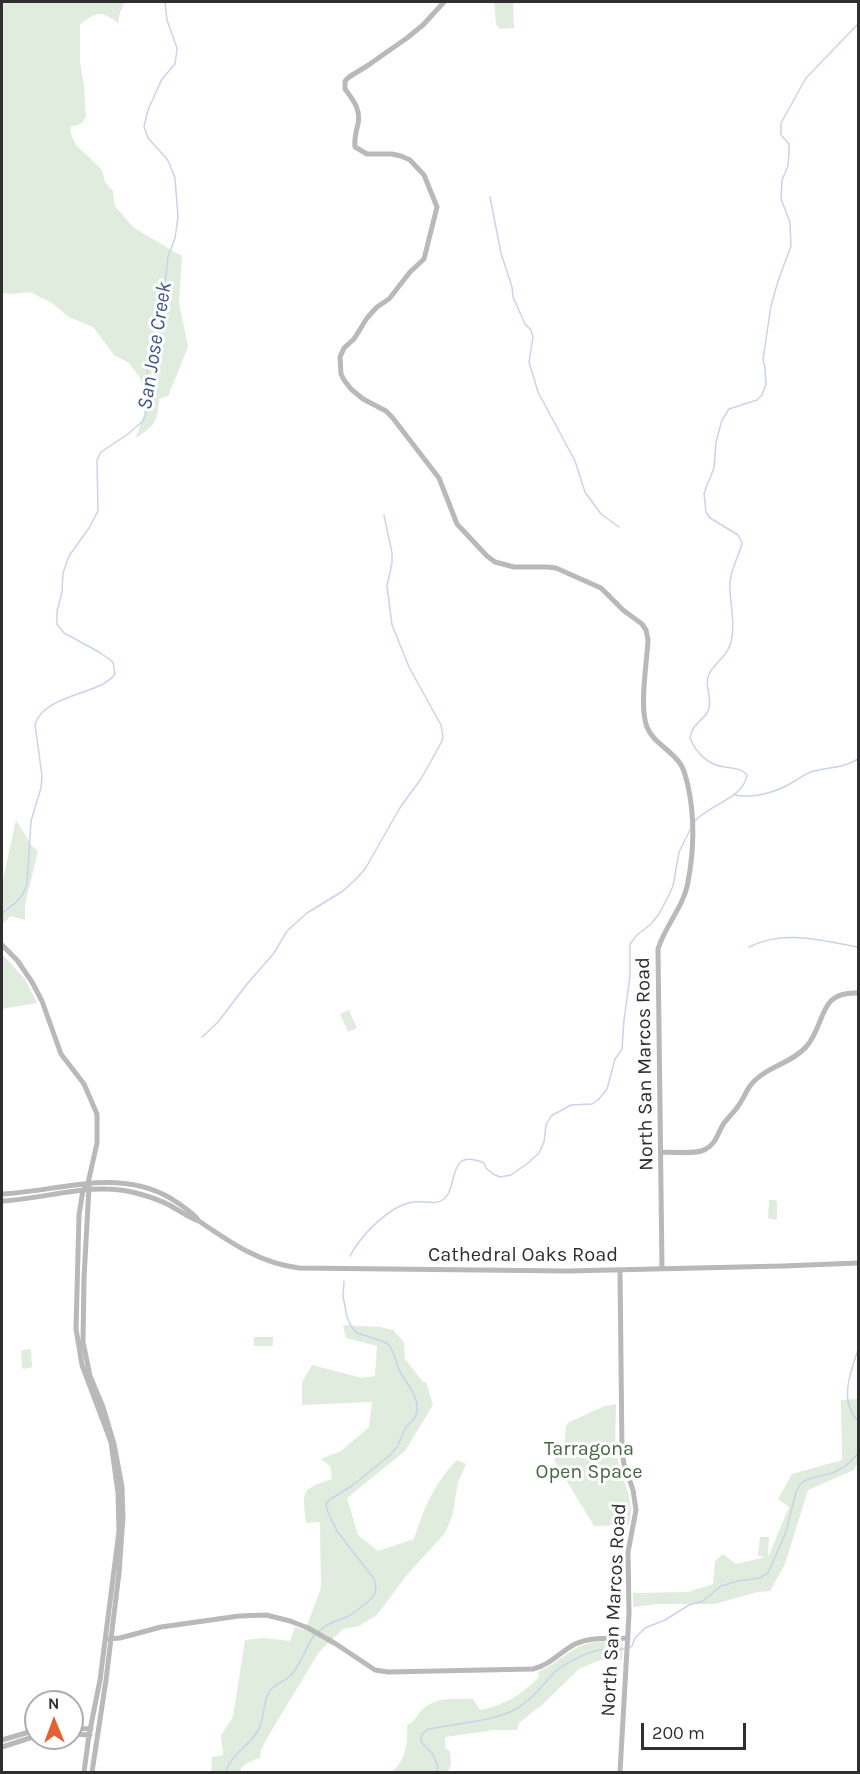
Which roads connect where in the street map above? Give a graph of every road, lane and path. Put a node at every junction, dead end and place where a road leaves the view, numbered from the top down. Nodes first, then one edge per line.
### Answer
1 (444, 2) edge
2 (2, 945) edge
3 (858, 993) edge
4 (661, 1152) junction
5 (88, 1183) junction
6 (90, 1190) junction
7 (83, 1191) junction
8 (2, 1194) edge
9 (2, 1201) edge
10 (199, 1221) junction
11 (858, 1263) edge
12 (662, 1269) junction
13 (620, 1270) junction
14 (628, 1638) junction
15 (108, 1639) junction
16 (84, 1731) edge
17 (89, 1732) junction
18 (84, 1733) edge
19 (24, 1734) edge
20 (97, 1734) junction
21 (2, 1740) edge
22 (24, 1740) edge
23 (2, 1747) edge
24 (84, 1773) edge
25 (92, 1773) edge
26 (620, 1773) edge

1 - 4 street, North San Marcos Road
2 - 5 street
3 - 4 street
4 - 12 street, North San Marcos Road
5 - 6 street
5 - 7 street
5 - 8 street, Cathedral Oaks Road
5 - 10 street, Cathedral Oaks Road
6 - 7 street, Cathedral Oaks Road
6 - 10 street, Cathedral Oaks Road
6 - 15 street
7 - 9 street, Cathedral Oaks Road
7 - 15 street
10 - 13 street, Cathedral Oaks Road
11 - 12 street, Cathedral Oaks Road
12 - 13 street, Cathedral Oaks Road
13 - 14 street, North San Marcos Road
14 - 15 street
14 - 26 street, North San Marcos Road
15 - 17 street
15 - 20 street
16 - 17 street
17 - 18 street
17 - 20 street
17 - 24 street
19 - 21 street
20 - 25 street
22 - 23 street

